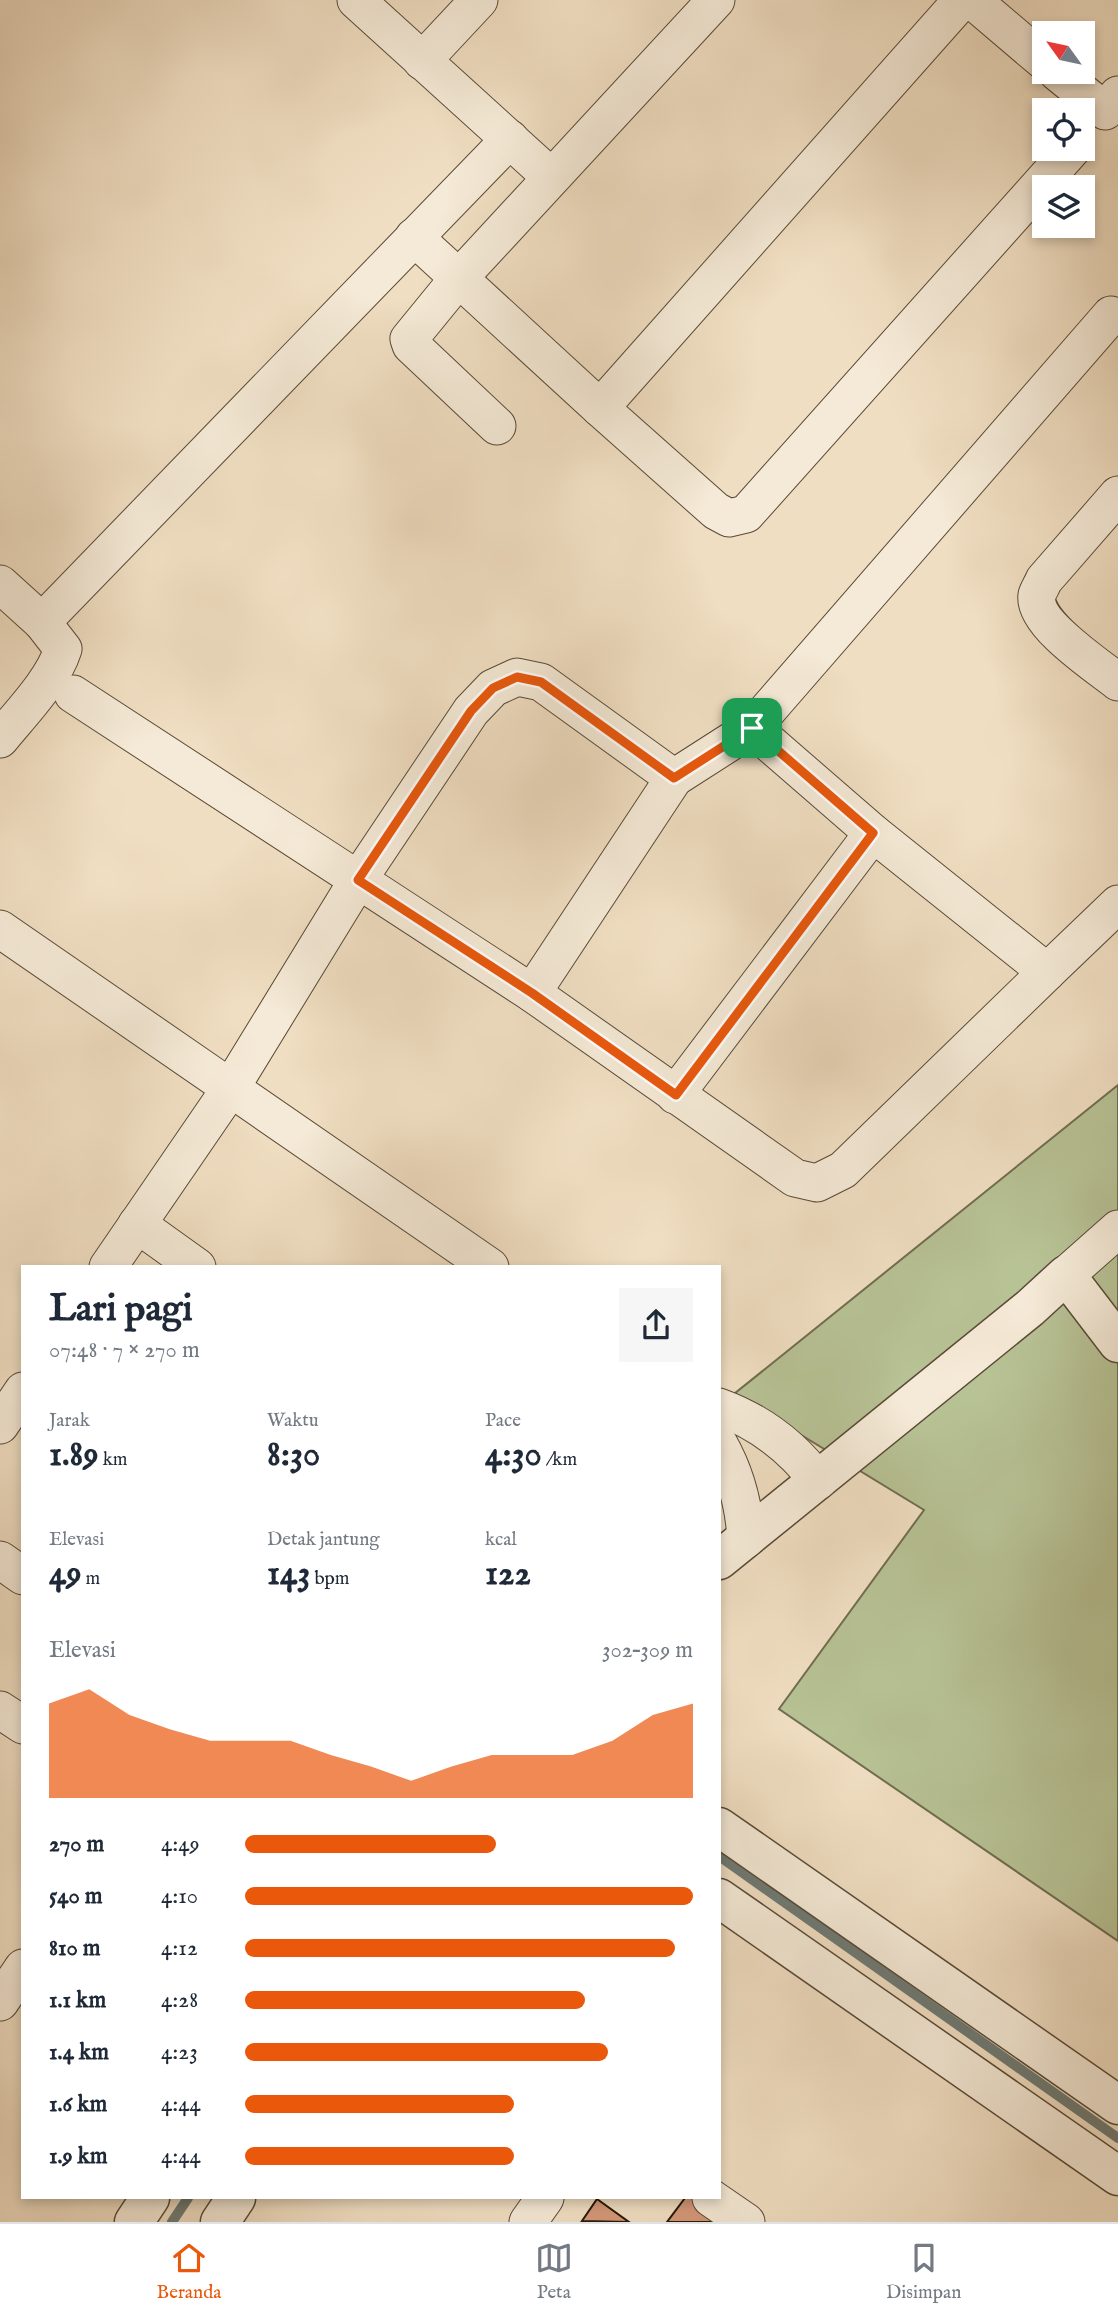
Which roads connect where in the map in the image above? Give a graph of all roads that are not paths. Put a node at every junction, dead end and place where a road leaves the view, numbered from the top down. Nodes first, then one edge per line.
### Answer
1 (356, 0) edge
2 (479, 0) edge
3 (716, 0) edge
4 (962, 0) edge
5 (972, 0) edge
6 (1032, 51) edge
7 (422, 61) junction
8 (1070, 84) edge
9 (1106, 117) edge
10 (510, 139) junction
11 (1061, 161) edge
12 (551, 177) junction
13 (414, 237) junction
14 (458, 279) junction
15 (1111, 315) dead end
16 (600, 408) junction
17 (497, 426) dead end
18 (1118, 495) edge
19 (0, 584) edge
20 (42, 622) junction
21 (1118, 682) edge
22 (73, 694) dead end
23 (752, 728) junction
24 (0, 739) edge
25 (674, 778) junction
26 (873, 833) junction
27 (358, 880) junction
28 (1118, 904) edge
29 (0, 929) edge
30 (1047, 972) junction
31 (532, 993) junction
32 (230, 1089) junction
33 (676, 1095) junction
34 (137, 1224) junction
35 (1118, 1229) edge
36 (109, 1265) edge
37 (194, 1265) edge
38 (487, 1265) edge
39 (1066, 1275) junction
40 (1118, 1343) edge
41 (21, 1394) edge
42 (721, 1408) edge
43 (0, 1425) edge
44 (721, 1448) edge
45 (818, 1481) junction
46 (732, 1549) edge
47 (0, 1560) edge
48 (21, 1575) edge
49 (721, 1828) edge
50 (721, 1899) edge
51 (21, 1971) edge
52 (0, 2002) edge
53 (1118, 2105) edge
54 (1118, 2176) edge
55 (149, 2199) edge
56 (235, 2199) edge
57 (544, 2199) edge
58 (712, 2199) edge
59 (134, 2222) edge
60 (220, 2222) edge
61 (528, 2222) edge
62 (746, 2222) edge

1 - 7 street
2 - 7 street
3 - 12 street
4 - 16 street
5 - 6 street
7 - 10 street
8 - 9 street
10 - 12 street
10 - 13 street
11 - 16 street
12 - 14 street
13 - 14 street
13 - 20 street
14 - 16 street
14 - 17 street
15 - 23 street
18 - 21 street
19 - 20 street
20 - 24 street
22 - 27 street
23 - 25 street
23 - 26 street
25 - 27 street
25 - 31 street
26 - 30 street
26 - 33 street
27 - 31 street
27 - 32 street
28 - 30 street
29 - 32 street
30 - 33 street
31 - 33 street
32 - 34 street
32 - 38 street
34 - 36 street
34 - 37 street
35 - 39 street
39 - 40 street
39 - 45 street
41 - 43 street
42 - 45 street
44 - 46 street
45 - 46 street
47 - 48 street
49 - 53 street
50 - 54 street
51 - 52 street
55 - 59 street
56 - 60 street
57 - 61 street
58 - 62 street

